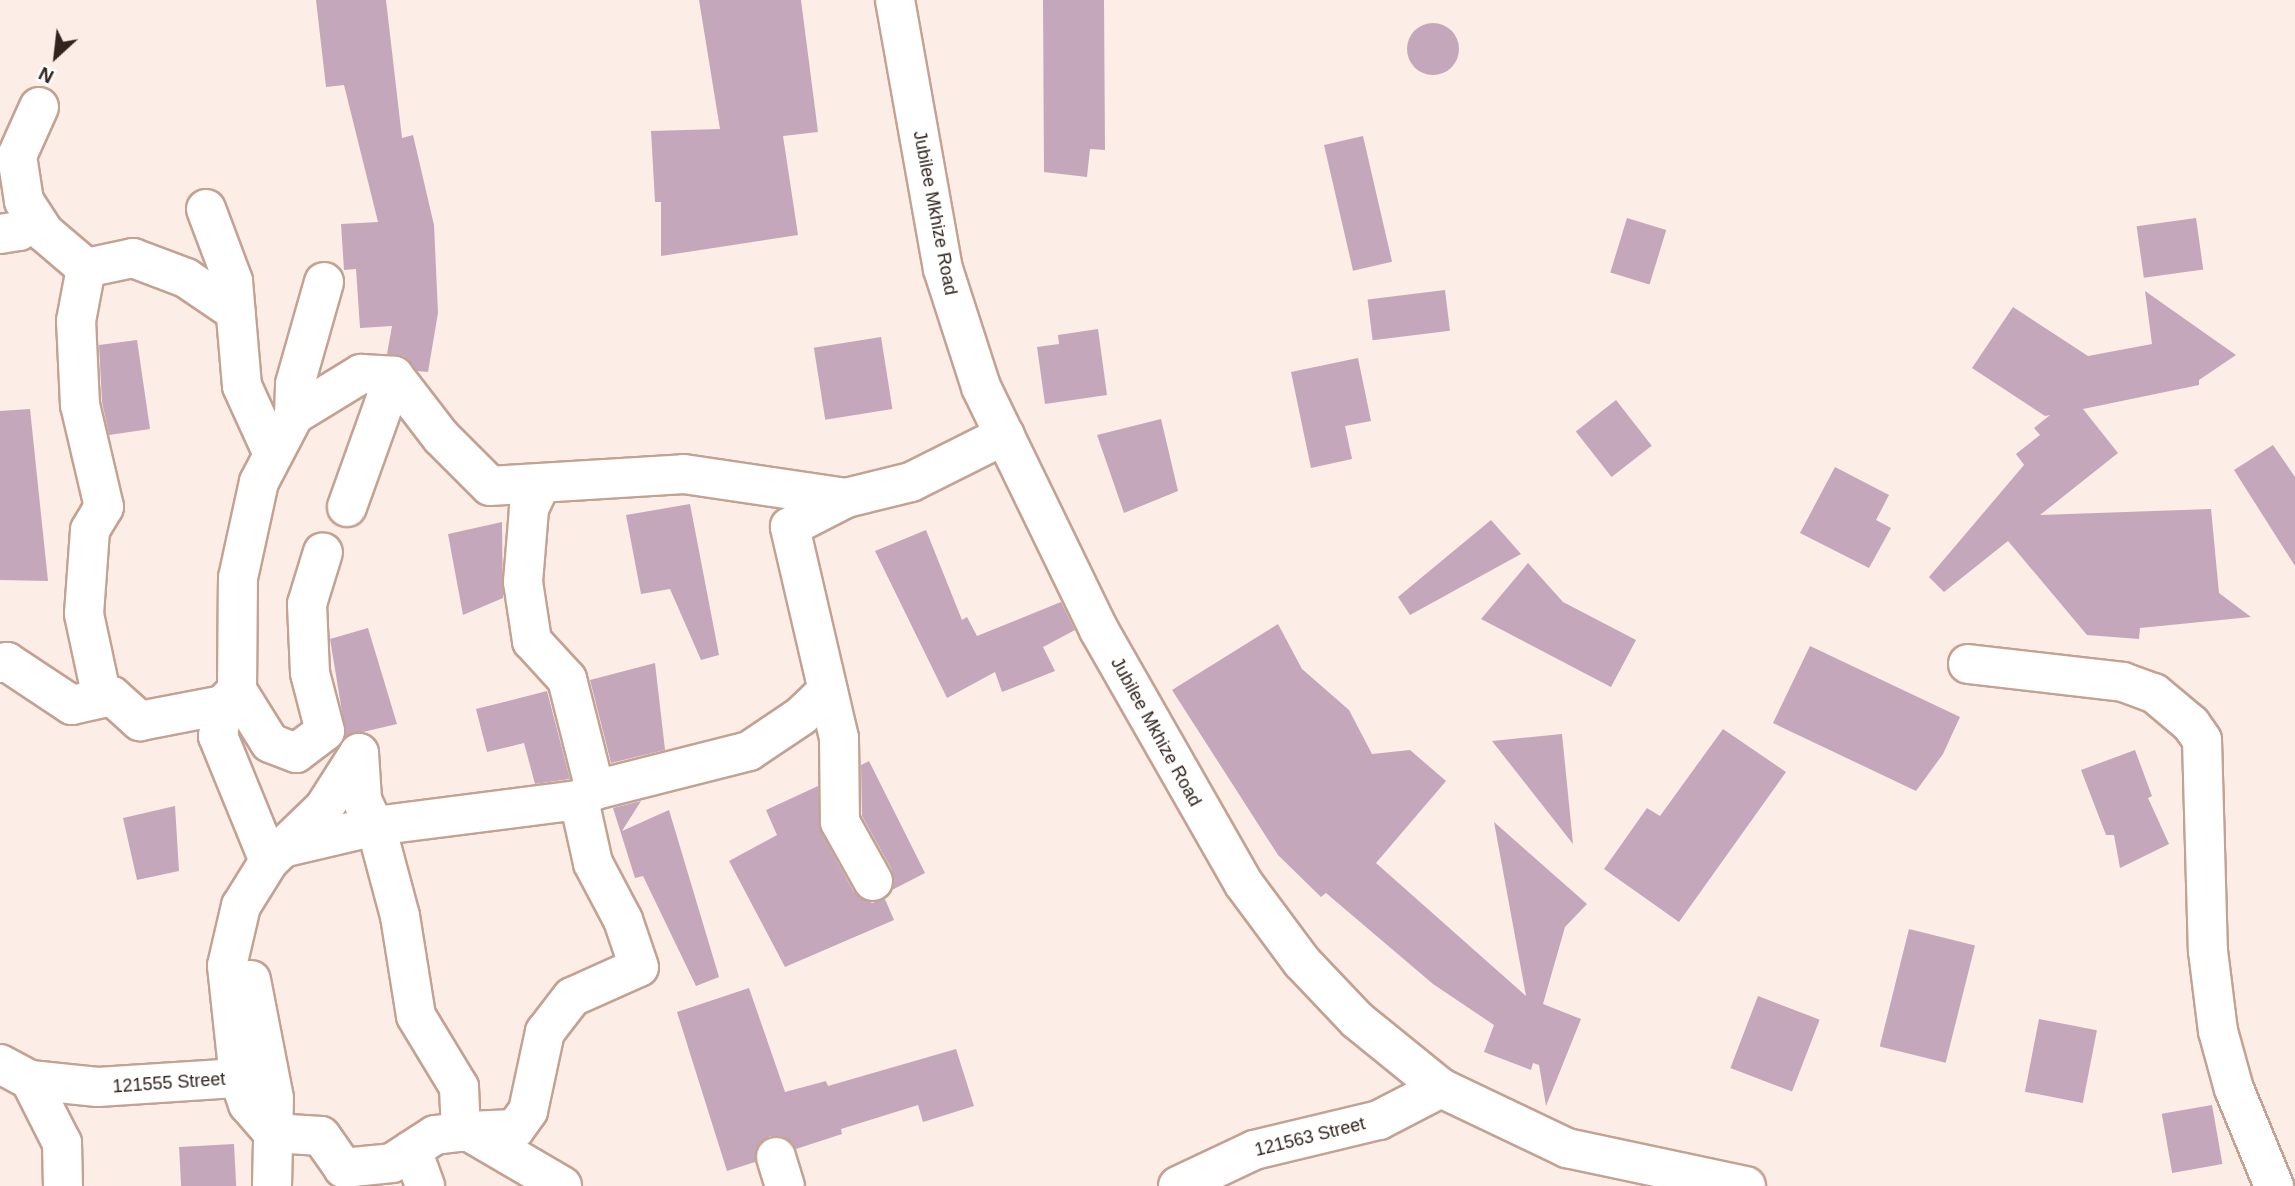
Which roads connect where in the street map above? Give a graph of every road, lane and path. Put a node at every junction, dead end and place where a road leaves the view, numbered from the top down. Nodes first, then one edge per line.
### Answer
1 (895, 0) edge
2 (39, 107) dead end
3 (206, 209) dead end
4 (36, 220) junction
5 (0, 234) edge
6 (86, 268) junction
7 (324, 282) dead end
8 (236, 312) junction
9 (394, 376) junction
10 (294, 415) junction
11 (1005, 435) junction
12 (273, 454) junction
13 (541, 483) junction
14 (846, 498) junction
15 (347, 507) dead end
16 (323, 552) dead end
17 (2, 656) edge
18 (1968, 664) dead end
19 (828, 690) junction
20 (230, 697) junction
21 (102, 698) junction
22 (326, 730) junction
23 (359, 753) junction
24 (587, 795) junction
25 (375, 826) junction
26 (274, 855) junction
27 (873, 881) dead end
28 (232, 939) junction
29 (15, 1072) edge
30 (239, 1078) junction
31 (1441, 1088) junction
32 (464, 1131) junction
33 (273, 1133) junction
34 (1567, 1148) junction
35 (412, 1150) junction
36 (62, 1186) edge
37 (272, 1186) edge
38 (425, 1186) edge
39 (562, 1186) edge
40 (1178, 1186) edge
41 (1612, 1186) edge
42 (1746, 1186) edge
43 (2274, 1186) edge

1 - 11 street, Jubilee Mkhize Road
2 - 4 street
3 - 8 street
4 - 5 street
4 - 6 street
6 - 8 street
6 - 21 street
7 - 10 street
8 - 12 street
9 - 10 street
9 - 13 street
9 - 15 street
10 - 12 street
11 - 14 street
11 - 31 street, Jubilee Mkhize Road
12 - 20 street
13 - 14 street
13 - 24 street
14 - 19 street
16 - 22 street
17 - 21 street
18 - 43 street
19 - 24 street
19 - 27 street
20 - 21 street
20 - 22 street
20 - 26 street
22 - 23 street
23 - 25 street
23 - 26 street
24 - 25 street
24 - 32 street
25 - 26 street
25 - 32 street
26 - 28 street
28 - 30 street
28 - 33 street
29 - 30 street, 121555 Street
29 - 36 street
30 - 33 street, 121555 Street
31 - 34 street, Jubilee Mkhize Road
31 - 40 street, 121563 Street
32 - 35 street
32 - 39 street
33 - 35 street
33 - 37 street
34 - 41 street
34 - 42 street, Jubilee Mkhize Road
35 - 38 street

